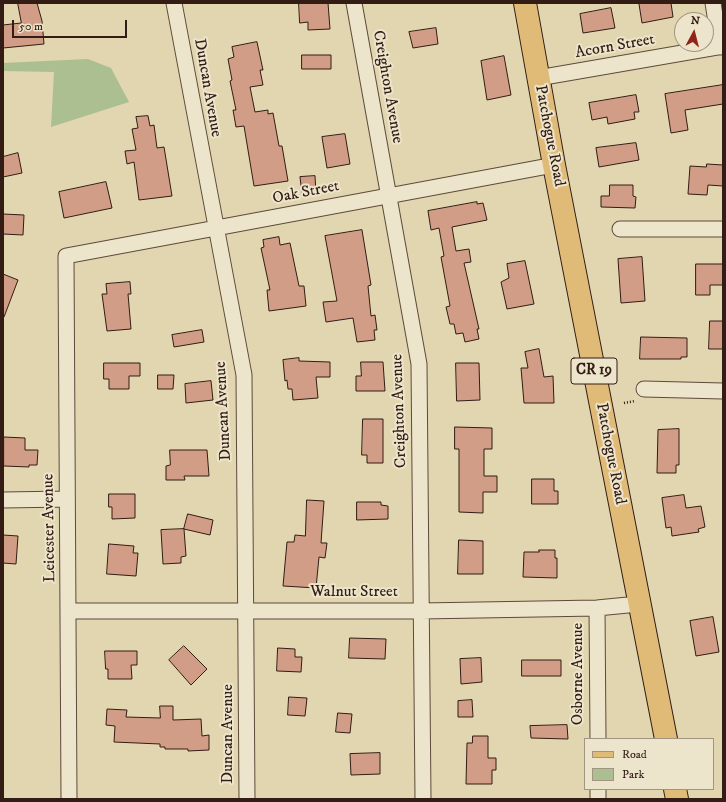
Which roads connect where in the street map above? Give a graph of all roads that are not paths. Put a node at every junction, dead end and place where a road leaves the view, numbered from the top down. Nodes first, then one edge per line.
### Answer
1 (174, 3) edge
2 (354, 3) edge
3 (525, 3) edge
4 (713, 3) edge
5 (722, 46) edge
6 (538, 78) junction
7 (554, 165) junction
8 (389, 195) junction
9 (620, 229) dead end
10 (723, 229) edge
11 (216, 230) junction
12 (66, 256) joint
13 (644, 389) dead end
14 (723, 391) edge
15 (67, 499) junction
16 (3, 500) edge
17 (639, 602) junction
18 (597, 608) junction
19 (69, 611) junction
20 (421, 611) junction
21 (246, 612) junction
22 (598, 738) edge
23 (666, 738) edge
24 (69, 799) edge
25 (247, 799) edge
26 (423, 799) edge

1 - 11 street, Duncan Avenue
2 - 8 street, Creighton Avenue
3 - 6 main road, Patchogue Road / CR 19
4 - 5 street
5 - 6 street, Acorn Street
6 - 7 main road, Patchogue Road / CR 19
7 - 8 street, Oak Street
7 - 17 main road, Patchogue Road / CR 19
8 - 11 street, Oak Street
8 - 20 street, Creighton Avenue
9 - 10 street
11 - 12 street, Oak Street
11 - 21 street, Duncan Avenue
12 - 15 street, Leicester Avenue
13 - 14 street
15 - 16 street
15 - 19 street, Leicester Avenue
17 - 18 street, Walnut Street
17 - 23 main road, Patchogue Road / CR 19
18 - 20 street, Walnut Street
18 - 22 street, Osborne Avenue
19 - 21 street, Walnut Street
19 - 24 street, Leicester Avenue
20 - 21 street, Walnut Street
20 - 26 street, Creighton Avenue
21 - 25 street, Duncan Avenue

